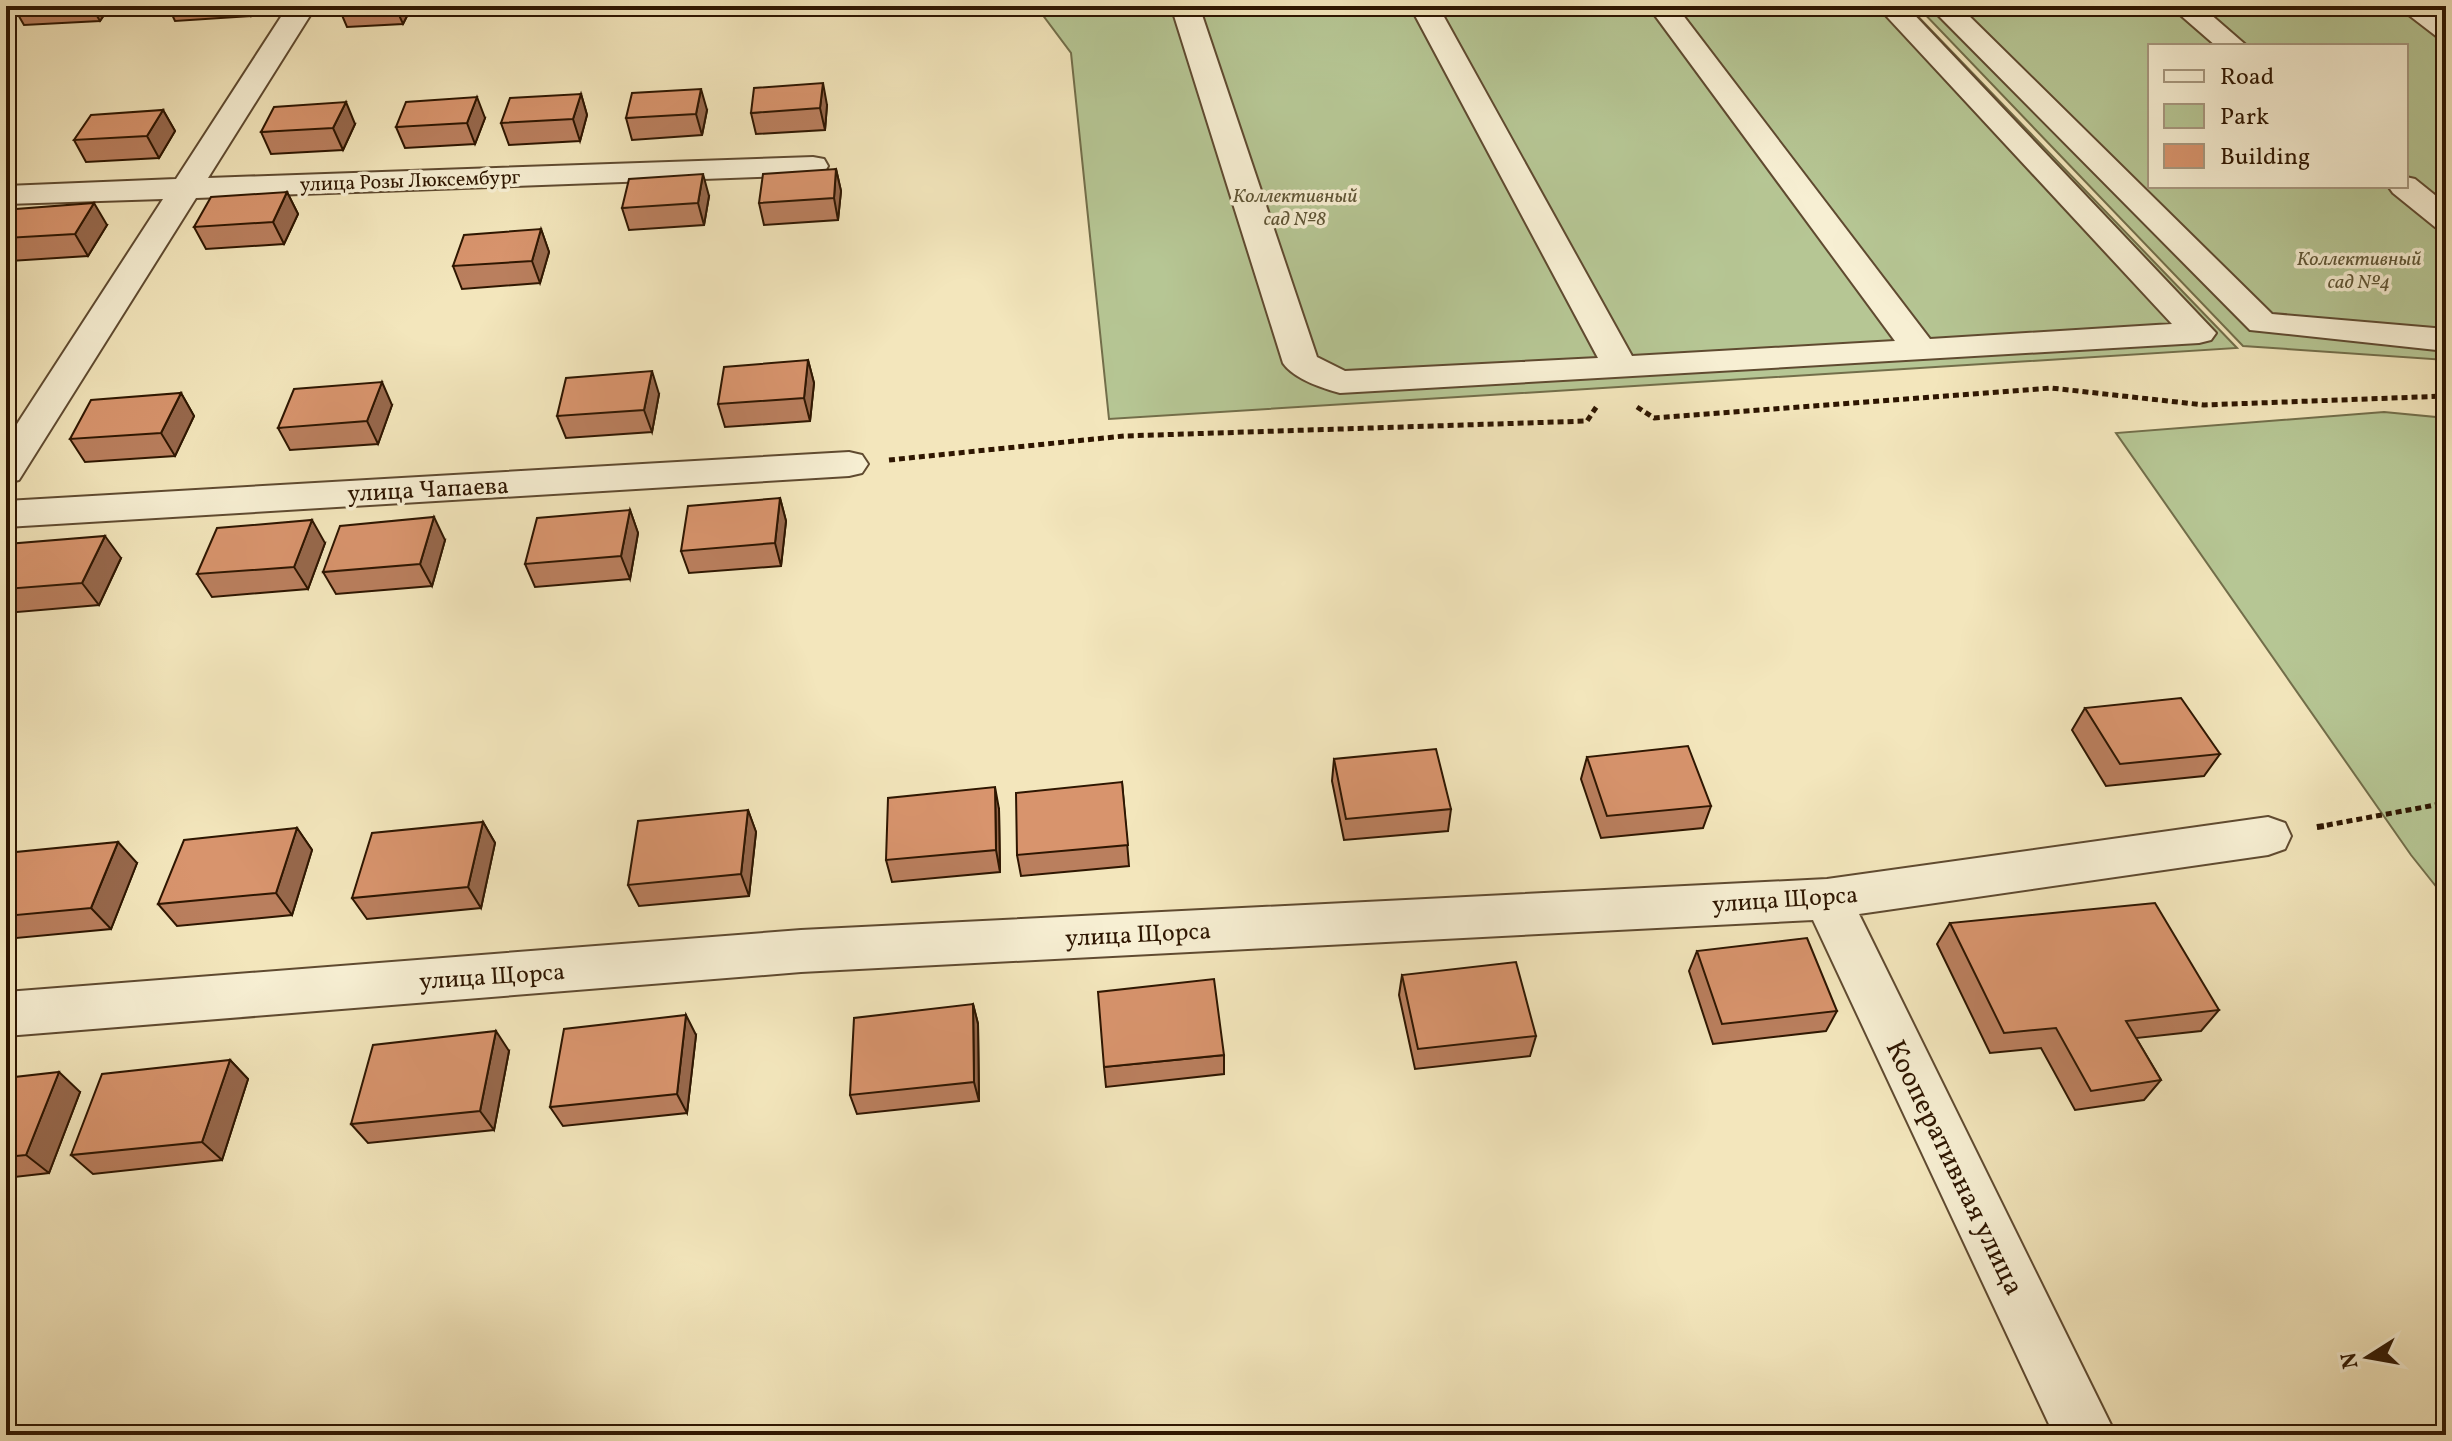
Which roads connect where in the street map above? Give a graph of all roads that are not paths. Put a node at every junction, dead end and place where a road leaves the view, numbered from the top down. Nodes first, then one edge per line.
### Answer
1 (302, 6) edge
2 (1185, 6) edge
3 (1424, 6) edge
4 (1662, 6) edge
5 (1891, 6) edge
6 (1943, 6) edge
7 (2184, 6) edge
8 (2411, 6) edge
9 (2446, 30) edge
10 (2231, 44) edge
11 (813, 166) dead end
12 (189, 188) junction
13 (2406, 188) edge
14 (6, 195) edge
15 (2446, 220) edge
16 (2446, 340) edge
17 (1920, 350) junction
18 (1621, 368) junction
19 (849, 464) road end
20 (6, 471) edge
21 (6, 514) edge
22 (2268, 836) road end
23 (1827, 899) junction
24 (6, 1014) edge
25 (2086, 1435) edge

1 - 12 street
2 - 18 street
3 - 18 street
4 - 17 street
5 - 17 street
6 - 16 street
7 - 10 street
8 - 9 street
11 - 12 street, улица Розы Люксембург
12 - 14 street, улица Розы Люксембург
12 - 20 street
13 - 15 street
17 - 18 street
19 - 21 street, улица Чапаева
22 - 23 street, улица Щорса
23 - 24 street, улица Щорса
23 - 25 street, Кооперативная улица

